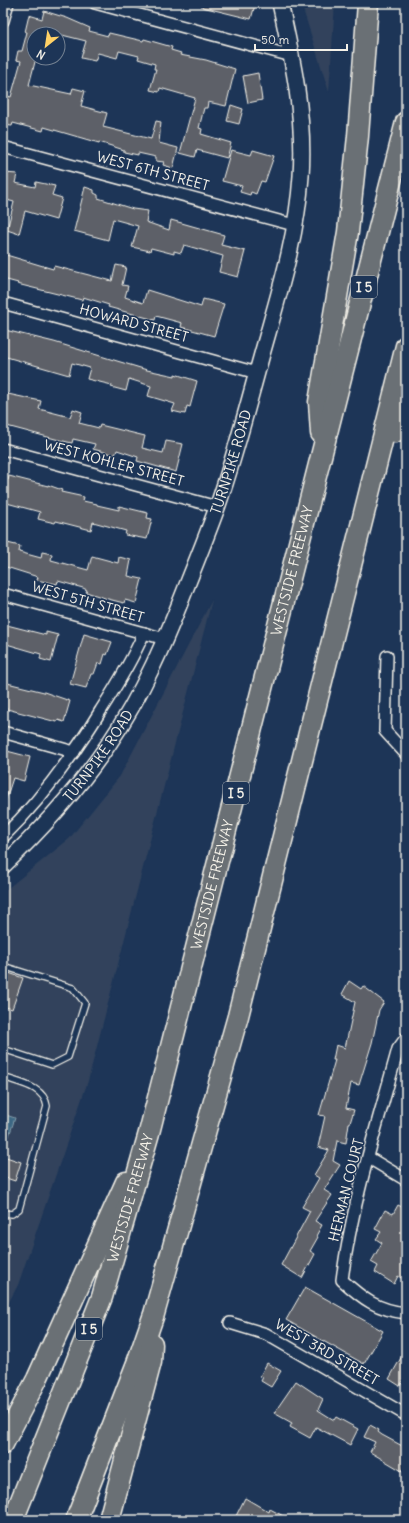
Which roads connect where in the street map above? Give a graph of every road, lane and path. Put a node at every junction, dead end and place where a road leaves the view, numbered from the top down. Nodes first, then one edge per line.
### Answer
1 (8, 3) edge
2 (95, 3) edge
3 (280, 3) edge
4 (368, 3) edge
5 (3, 21) edge
6 (292, 56) junction
7 (406, 122) edge
8 (3, 147) edge
9 (294, 225) junction
10 (3, 303) edge
11 (406, 346) edge
12 (257, 373) junction
13 (406, 404) edge
14 (3, 449) edge
15 (322, 453) junction
16 (378, 459) junction
17 (217, 507) junction
18 (3, 594) edge
19 (144, 633) junction
20 (165, 639) junction
21 (387, 656) dead end
22 (3, 732) edge
23 (74, 752) junction
24 (406, 754) edge
25 (3, 837) edge
26 (3, 866) edge
27 (3, 966) edge
28 (406, 1038) edge
29 (3, 1049) edge
30 (3, 1077) edge
31 (149, 1133) junction
32 (369, 1158) junction
33 (406, 1180) edge
34 (3, 1213) edge
35 (406, 1313) edge
36 (154, 1314) junction
37 (230, 1323) dead end
38 (406, 1415) edge
39 (3, 1444) edge
40 (14, 1520) edge
41 (76, 1520) edge
42 (109, 1520) edge

1 - 5 street
2 - 6 street
3 - 6 street, TURNPIKE ROAD
4 - 15 highway
6 - 9 street, TURNPIKE ROAD
7 - 15 highway, WESTSIDE FREEWAY / I 5
8 - 9 street, WEST 6TH STREET
9 - 12 street, TURNPIKE ROAD
10 - 12 street, HOWARD STREET
11 - 16 highway
12 - 17 street, TURNPIKE ROAD
13 - 16 highway
14 - 17 street, WEST KOHLER STREET
15 - 31 highway, WESTSIDE FREEWAY / I 5
16 - 36 highway
17 - 20 street, TURNPIKE ROAD
18 - 19 street, WEST 5TH STREET
19 - 20 street, WEST 5TH STREET
19 - 23 street
20 - 26 street, TURNPIKE ROAD
21 - 24 street
22 - 23 street
23 - 25 street
27 - 29 lane
28 - 32 street, HERMAN COURT
30 - 34 lane
31 - 39 highway
31 - 40 highway, WESTSIDE FREEWAY / I 5
32 - 33 street
32 - 35 street, HERMAN COURT
36 - 41 highway
36 - 42 highway
37 - 38 street, WEST 3RD STREET

